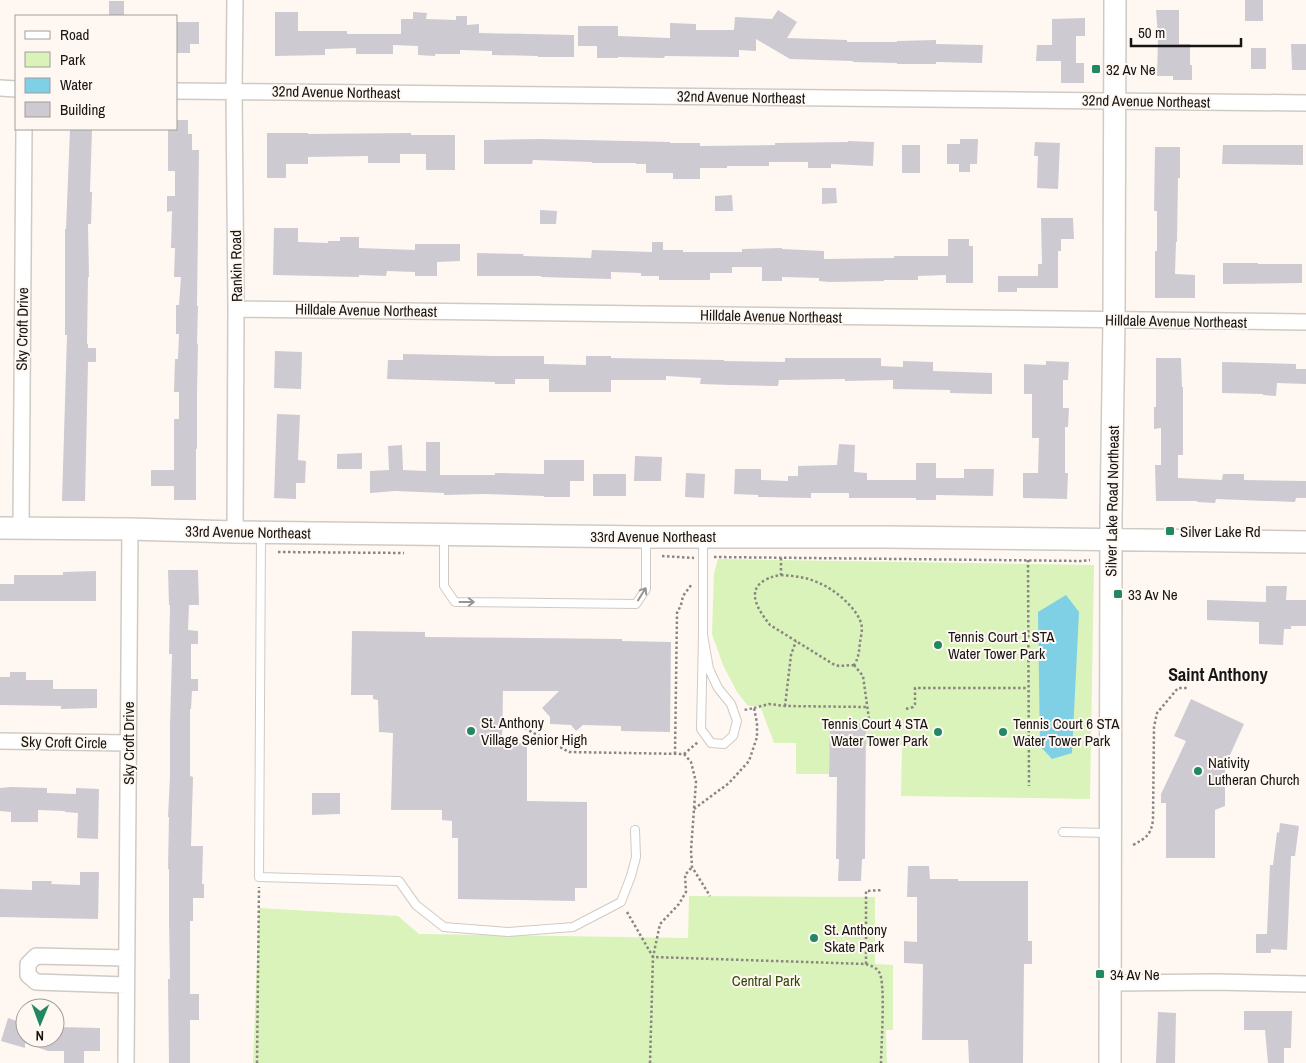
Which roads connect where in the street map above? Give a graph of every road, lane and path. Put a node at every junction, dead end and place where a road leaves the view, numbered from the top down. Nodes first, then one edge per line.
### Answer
1 (235, 0) edge
2 (1115, 0) edge
3 (0, 88) edge
4 (15, 88) edge
5 (178, 91) edge
6 (234, 91) junction
7 (1115, 101) junction
8 (1306, 103) edge
9 (24, 130) edge
10 (236, 309) junction
11 (1114, 320) junction
12 (1306, 322) edge
13 (10, 528) edge
14 (130, 529) junction
15 (235, 532) junction
16 (261, 532) junction
17 (444, 534) junction
18 (703, 536) junction
19 (646, 537) junction
20 (1111, 540) junction
21 (1306, 542) edge
22 (690, 558) dead end
23 (780, 558) dead end
24 (874, 558) dead end
25 (1028, 560) junction
26 (1090, 560) dead end
27 (694, 564) dead end
28 (781, 575) junction
29 (693, 583) dead end
30 (703, 635) junction
31 (796, 641) junction
32 (854, 665) junction
33 (1028, 688) junction
34 (1187, 688) dead end
35 (785, 706) junction
36 (866, 707) junction
37 (754, 708) junction
38 (906, 709) dead end
39 (734, 712) junction
40 (869, 719) dead end
41 (506, 723) dead end
42 (705, 736) junction
43 (0, 741) edge
44 (128, 743) junction
45 (675, 754) junction
46 (684, 754) junction
47 (1029, 786) dead end
48 (694, 809) junction
49 (636, 830) dead end
50 (1063, 832) dead end
51 (1110, 833) junction
52 (1133, 845) dead end
53 (692, 867) junction
54 (259, 877) junction
55 (883, 890) dead end
56 (710, 896) dead end
57 (621, 902) junction
58 (653, 957) junction
59 (127, 958) junction
60 (866, 964) junction
61 (1111, 983) junction
62 (126, 984) junction
63 (1306, 984) edge
64 (126, 1063) edge
65 (257, 1063) edge
66 (650, 1063) edge
67 (881, 1063) edge
68 (1110, 1063) edge

1 - 6 street, Rankin Road
2 - 7 street, Silver Lake Road Northeast
3 - 4 street
5 - 6 street, 32nd Avenue Northeast
6 - 7 street, 32nd Avenue Northeast
6 - 10 street, Rankin Road
7 - 8 street, 32nd Avenue Northeast
7 - 11 street, Silver Lake Road Northeast
9 - 13 street, Sky Croft Drive
10 - 11 street, Hilldale Avenue Northeast
10 - 15 street, Rankin Road
11 - 12 street, Hilldale Avenue Northeast
11 - 20 street, Silver Lake Road Northeast
13 - 14 street, 33rd Avenue Northeast
14 - 15 street, 33rd Avenue Northeast
14 - 44 street, Sky Croft Drive
15 - 16 street, 33rd Avenue Northeast
16 - 17 street, 33rd Avenue Northeast
16 - 54 lane
17 - 19 street, 33rd Avenue Northeast
17 -> 19 lane
18 - 19 street, 33rd Avenue Northeast
18 - 20 street, 33rd Avenue Northeast
18 - 30 lane
20 - 21 street, 33rd Avenue Northeast
20 - 51 street, Silver Lake Road Northeast
22 - 27 path
23 - 28 path
24 - 25 path
25 - 26 path
25 - 33 path
28 - 31 path
28 - 32 path
29 - 45 path
30 - 39 lane
30 - 42 lane
31 - 32 path
31 - 35 path
32 - 36 path
33 - 38 path
33 - 47 path
34 - 52 path
35 - 36 path
35 - 37 path
36 - 40 path
37 - 39 path
37 - 48 path
39 - 42 lane
41 - 45 path
42 - 46 path
43 - 44 street, Sky Croft Circle
44 - 59 street, Sky Croft Drive
45 - 46 path
46 - 48 path
48 - 53 path
49 - 57 lane
50 - 51 lane
51 - 61 street, Silver Lake Road Northeast
53 - 56 path
53 - 58 path
54 - 57 lane
54 - 65 path
55 - 60 path
57 - 58 path
58 - 60 path
58 - 66 path
59 - 62 street, Sky Croft Drive
59 - 62 street
60 - 67 path
61 - 63 street
61 - 68 street, Silver Lake Road Northeast
62 - 64 street, Sky Croft Drive

